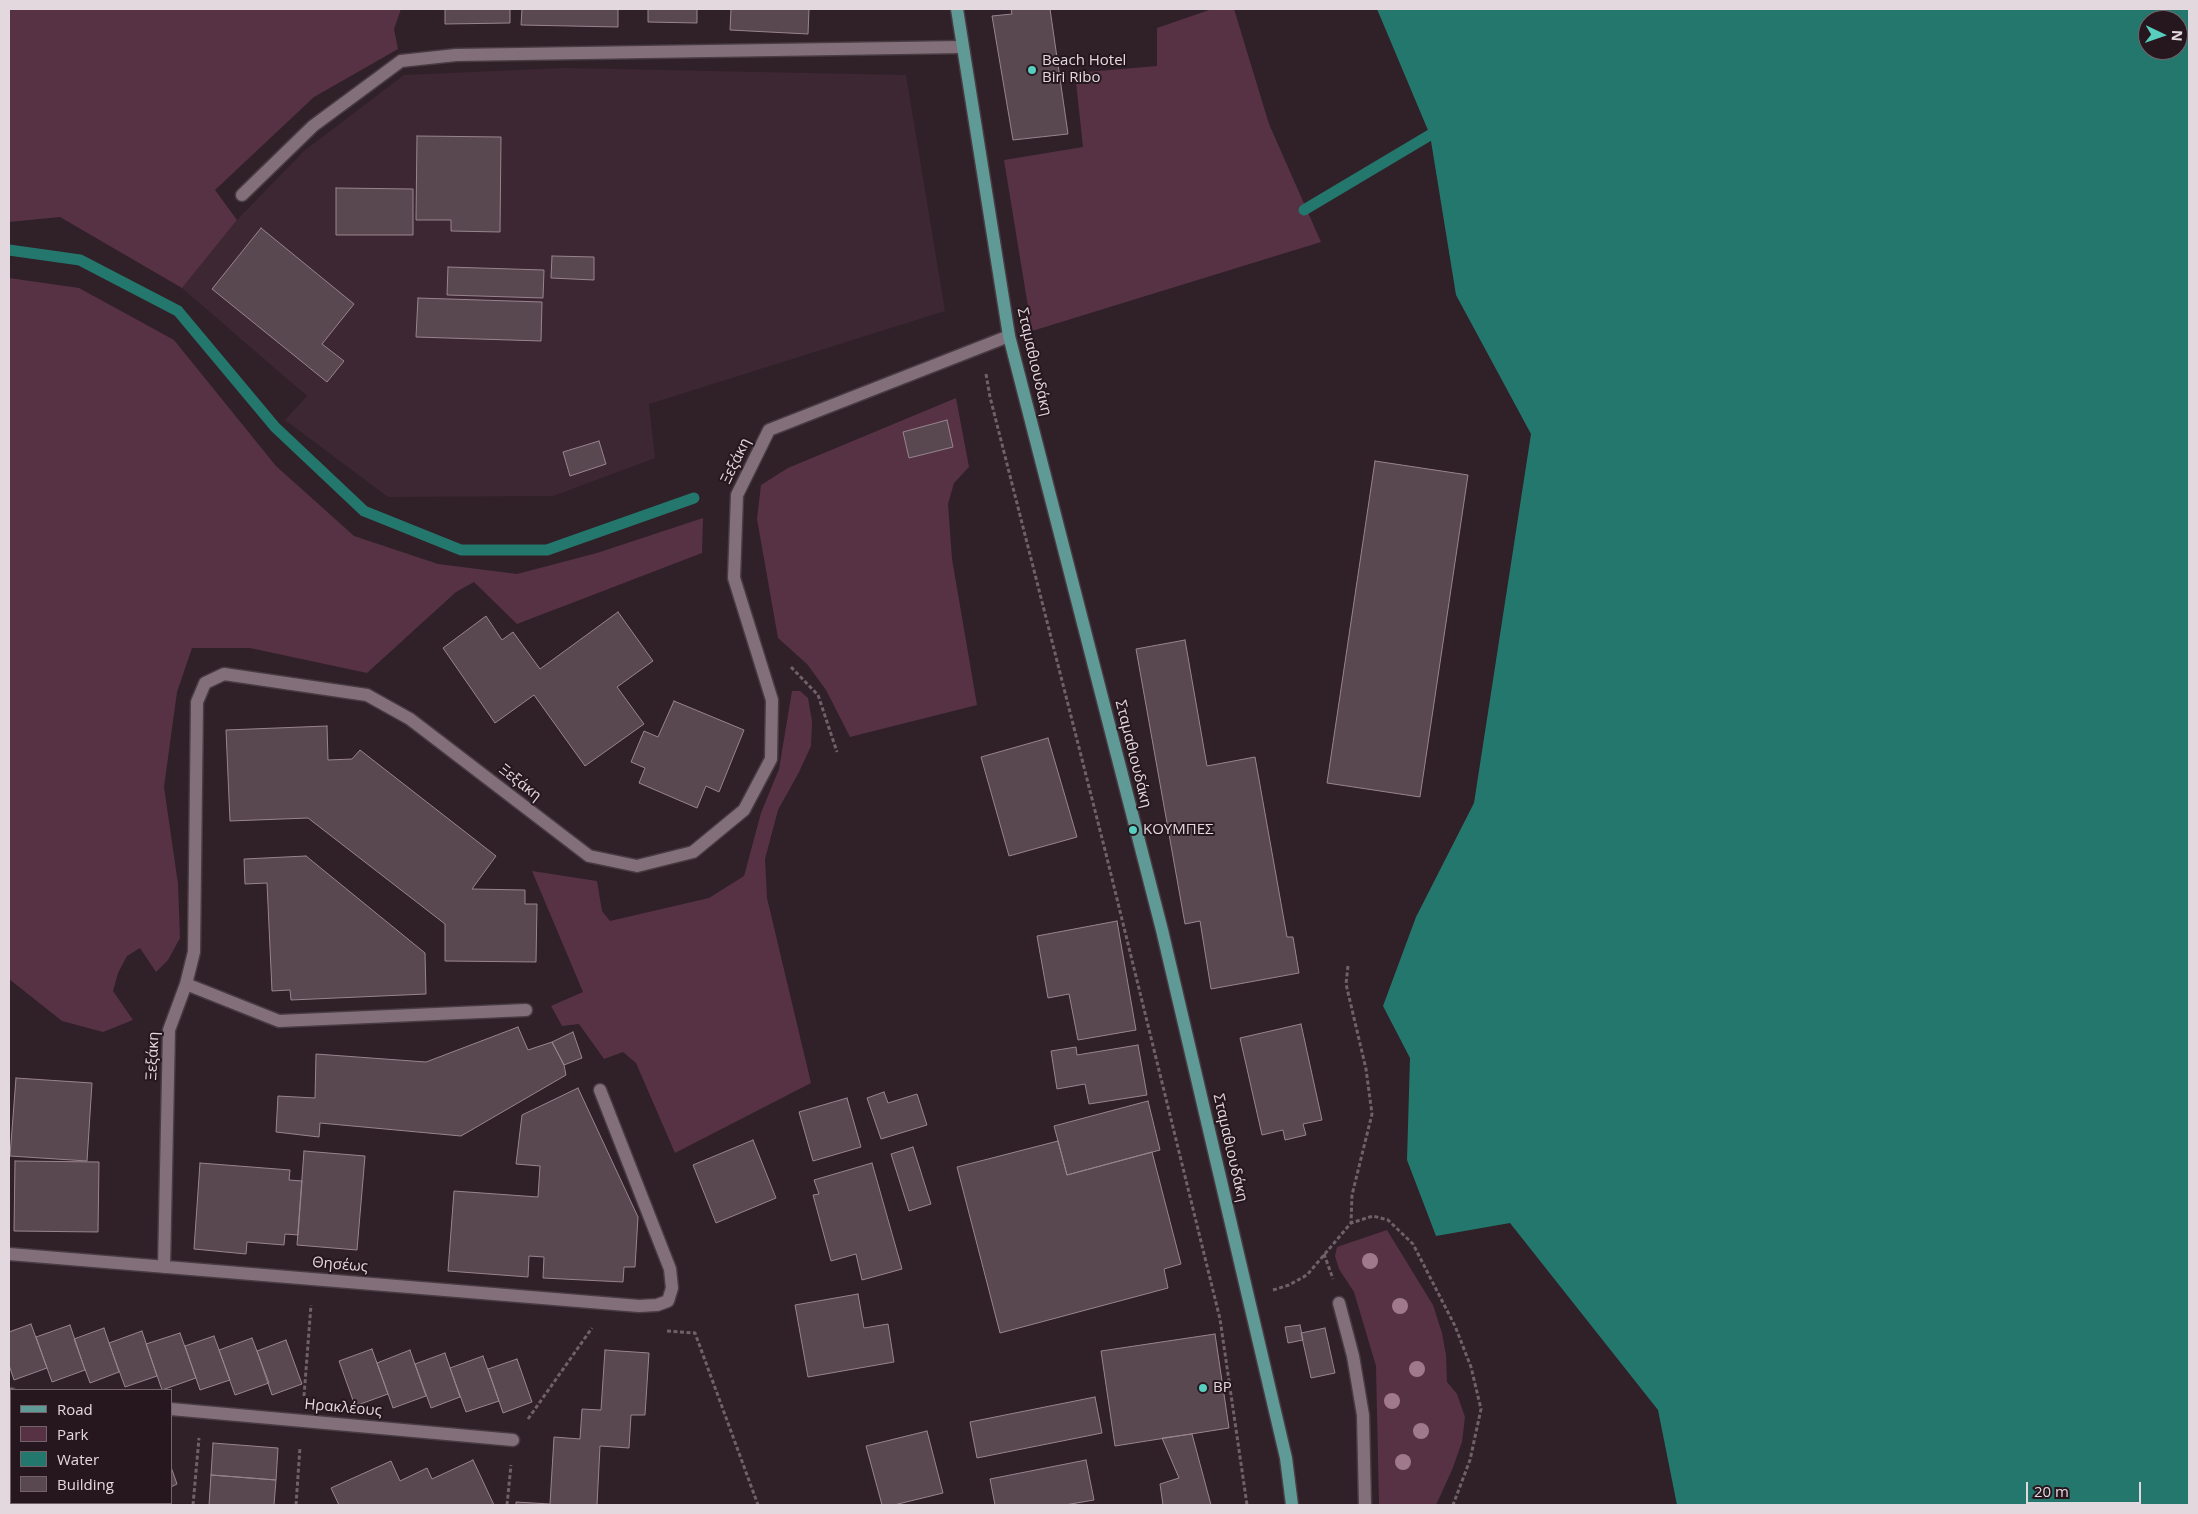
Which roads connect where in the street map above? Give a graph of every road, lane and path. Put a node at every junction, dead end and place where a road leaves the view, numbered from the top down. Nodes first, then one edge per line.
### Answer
1 (957, 9) edge
2 (962, 47) junction
3 (242, 195) dead end
4 (1009, 336) junction
5 (982, 346) junction
6 (758, 654) junction
7 (837, 752) dead end
8 (1348, 966) dead end
9 (186, 984) junction
10 (526, 1010) dead end
11 (600, 1090) dead end
12 (1351, 1224) junction
13 (9, 1254) edge
14 (164, 1267) junction
15 (1249, 1296) junction
16 (1339, 1303) dead end
17 (594, 1325) dead end
18 (659, 1330) dead end
19 (172, 1409) edge
20 (201, 1412) junction
21 (513, 1440) junction
22 (193, 1505) edge
23 (508, 1505) edge
24 (758, 1505) edge
25 (1247, 1505) edge
26 (1292, 1505) edge
27 (1365, 1505) edge
28 (1453, 1505) edge

1 - 2 main road, Σταμαθιουδάκη
2 - 3 street
2 - 4 main road, Σταμαθιουδάκη
4 - 5 street, Ξεξάκη
4 - 15 main road, Σταμαθιουδάκη
5 - 6 street, Ξεξάκη
5 - 25 path
6 - 7 path
6 - 9 street, Ξεξάκη
8 - 12 path
9 - 10 street
9 - 14 street, Ξεξάκη
11 - 14 street, Θησέως
12 - 15 path
12 - 28 path
13 - 14 street, Θησέως
15 - 26 main road, Σταμαθιουδάκη
16 - 27 street
17 - 21 path
18 - 24 path
19 - 20 street, Ηρακλέους
20 - 21 street, Ηρακλέους
20 - 22 path
21 - 23 path

